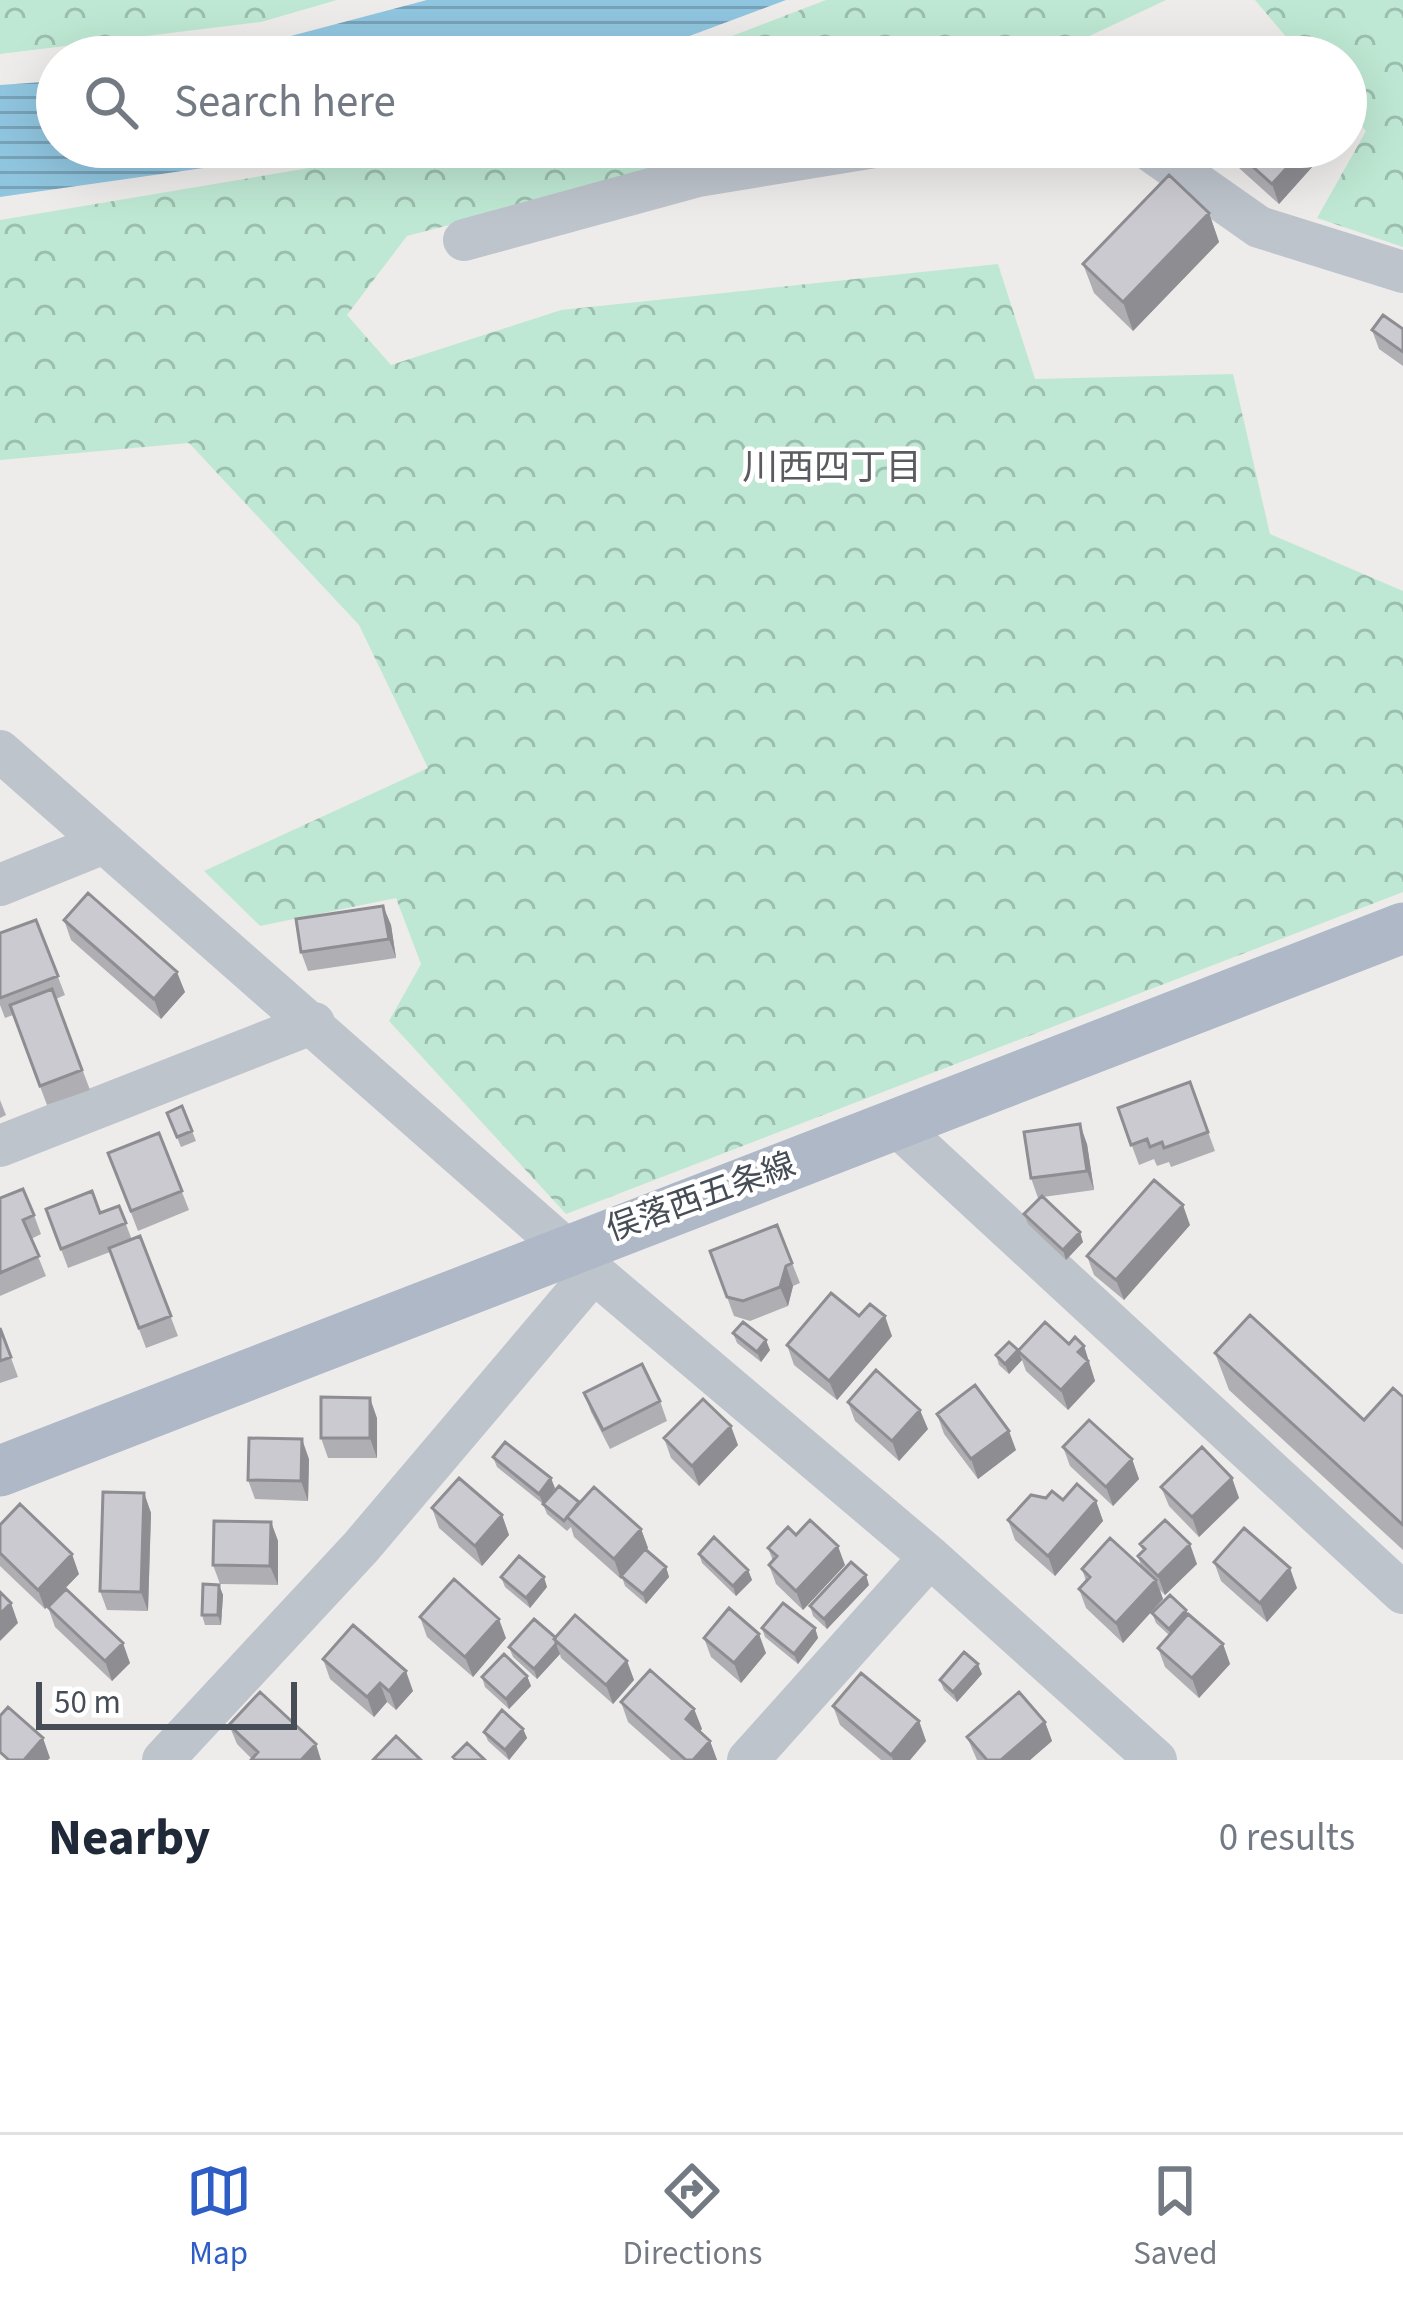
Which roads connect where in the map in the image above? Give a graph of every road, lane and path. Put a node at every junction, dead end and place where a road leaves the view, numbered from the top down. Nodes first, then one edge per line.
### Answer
1 (747, 168) edge
2 (1175, 168) edge
3 (464, 241) dead end
4 (1403, 272) edge
5 (0, 752) edge
6 (104, 843) junction
7 (0, 885) edge
8 (1403, 928) edge
9 (314, 1023) junction
10 (896, 1125) junction
11 (0, 1146) edge
12 (579, 1260) junction
13 (0, 1471) edge
14 (930, 1557) junction
15 (1403, 1593) edge
16 (163, 1760) edge
17 (748, 1760) edge
18 (1156, 1760) edge

1 - 3 street
2 - 4 street
5 - 6 street
6 - 7 street
6 - 9 street
8 - 10 main road, 俣落西五条線
9 - 11 street
9 - 12 street
10 - 12 main road, 俣落西五条線
10 - 15 street
12 - 13 main road, 俣落西五条線
12 - 14 street
12 - 16 street
14 - 17 street
14 - 18 street

